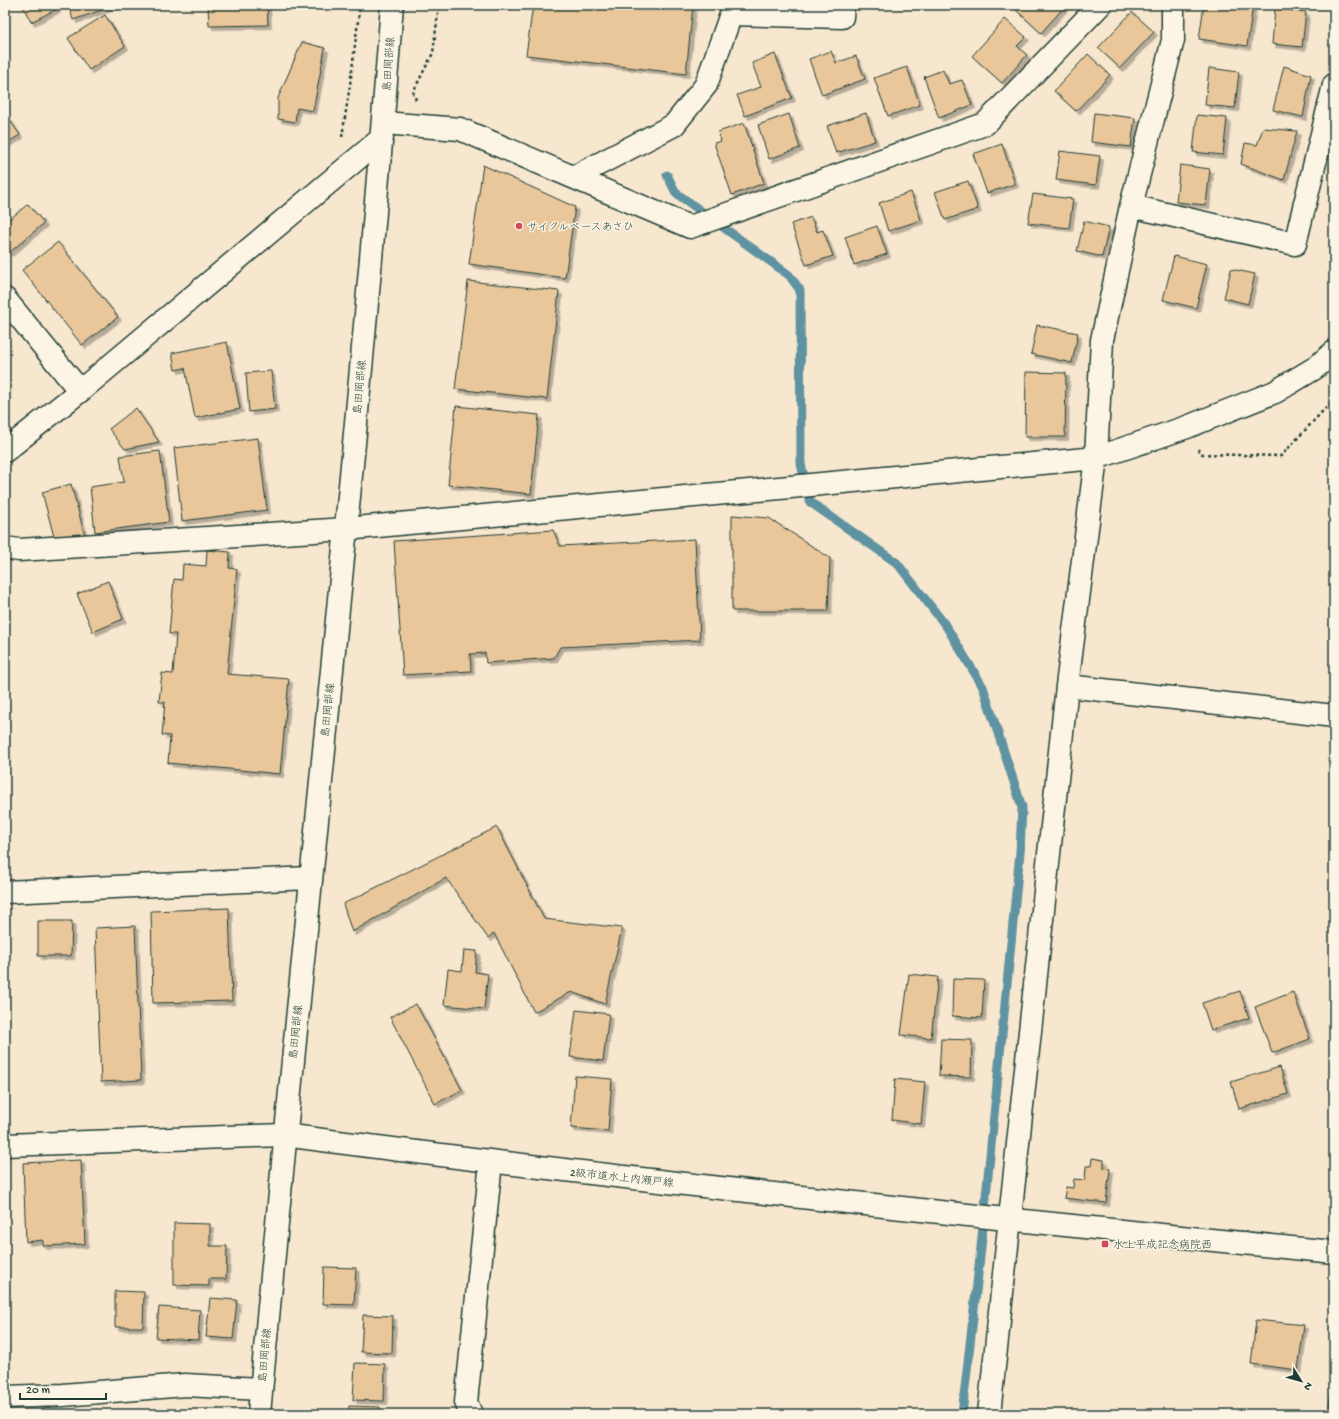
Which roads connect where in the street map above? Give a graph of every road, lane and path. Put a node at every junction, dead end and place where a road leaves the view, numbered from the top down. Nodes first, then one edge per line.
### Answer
1 (360, 5) edge
2 (392, 5) edge
3 (439, 5) edge
4 (843, 5) edge
5 (1100, 5) edge
6 (1173, 5) edge
7 (1334, 85) edge
8 (418, 105) dead end
9 (383, 131) junction
10 (340, 143) dead end
11 (574, 177) junction
12 (1131, 206) junction
13 (5, 299) edge
14 (1334, 352) edge
15 (80, 391) junction
16 (1334, 399) edge
17 (1187, 427) junction
18 (5, 452) edge
19 (1096, 458) junction
20 (346, 528) junction
21 (5, 548) edge
22 (1067, 686) junction
23 (1334, 716) edge
24 (310, 878) junction
25 (5, 892) edge
26 (284, 1135) junction
27 (5, 1145) edge
28 (491, 1162) junction
29 (1010, 1220) junction
30 (1334, 1252) edge
31 (261, 1389) junction
32 (5, 1397) edge
33 (259, 1414) edge
34 (471, 1414) edge
35 (989, 1414) edge

1 - 10 path
2 - 9 street, 島田岡部線
3 - 8 path
4 - 11 street
5 - 11 street
6 - 12 street
7 - 12 street
9 - 11 street
9 - 15 street
9 - 20 street, 島田岡部線
12 - 19 street
13 - 15 street
14 - 17 street
15 - 18 street
16 - 17 path
17 - 19 street
19 - 20 street
19 - 22 street
20 - 21 street
20 - 24 street, 島田岡部線
22 - 23 street
22 - 29 street
24 - 25 street
24 - 26 street, 島田岡部線
26 - 27 street, 2級市道水上内瀬戸線
26 - 28 street, 2級市道水上内瀬戸線
26 - 31 street, 島田岡部線
28 - 29 street, 2級市道水上内瀬戸線
28 - 34 street
29 - 30 street
29 - 35 street
31 - 32 street
31 - 33 street, 島田岡部線

